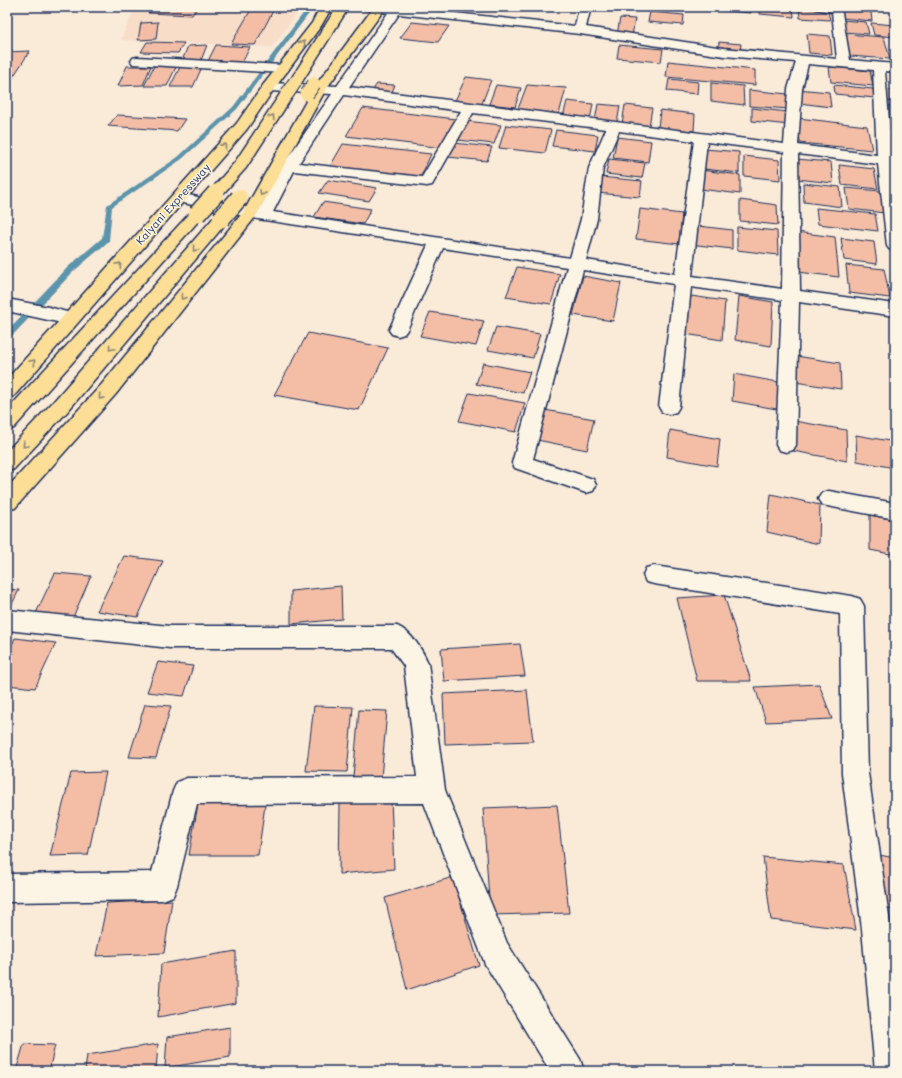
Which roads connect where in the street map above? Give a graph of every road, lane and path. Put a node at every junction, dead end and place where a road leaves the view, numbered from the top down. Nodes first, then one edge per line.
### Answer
1 (585, 7) edge
2 (820, 7) edge
3 (337, 8) edge
4 (372, 10) edge
5 (580, 30) junction
6 (803, 60) junction
7 (137, 61) dead end
8 (844, 64) junction
9 (879, 67) junction
10 (277, 68) junction
11 (895, 68) edge
12 (269, 87) junction
13 (314, 89) junction
14 (340, 90) junction
15 (469, 108) junction
16 (614, 126) junction
17 (701, 137) junction
18 (791, 149) junction
19 (890, 161) edge
20 (289, 166) junction
21 (179, 198) junction
22 (257, 214) junction
23 (438, 242) junction
24 (895, 246) edge
25 (577, 264) junction
26 (682, 280) junction
27 (791, 296) junction
28 (9, 305) edge
29 (895, 310) edge
30 (71, 319) junction
31 (398, 330) dead end
32 (7, 391) edge
33 (669, 407) dead end
34 (7, 423) edge
35 (786, 445) dead end
36 (7, 464) edge
37 (586, 485) dead end
38 (829, 499) dead end
39 (7, 502) edge
40 (895, 511) edge
41 (654, 575) dead end
42 (7, 620) edge
43 (432, 790) junction
44 (7, 888) edge
45 (568, 1071) edge
46 (891, 1071) edge

1 - 5 street
2 - 8 street
10 -> 3 highway, Kalyani Expressway
34 -> 3 highway, bridge
4 - 5 street
4 - 13 highway
4 - 13 highway
4 - 14 street
5 - 6 street
6 - 8 street
6 - 18 street
7 - 10 street
8 - 9 street
9 - 11 street
9 - 19 street
10 - 12 highway, Kalyani Expressway
12 - 13 street
21 -> 12 highway, Kalyani Expressway
13 - 14 street
13 -> 22 highway
13 -> 36 highway, bridge
14 - 15 street
14 - 20 street
15 - 16 street
15 - 20 street
16 - 17 street
16 - 25 street
17 - 18 street
17 - 26 street
18 - 19 street
18 - 27 street
19 - 24 street
20 - 22 street
21 - 22 street
30 -> 21 highway, Kalyani Expressway
22 - 23 street
22 -> 39 highway
23 - 25 street
23 - 31 street
25 - 26 street
25 - 37 street
26 - 27 street
26 - 33 street
27 - 29 street
27 - 35 street
28 - 30 street
32 -> 30 highway, Kalyani Expressway
38 - 40 street
41 - 46 street
42 - 43 street
43 - 44 street
43 - 45 street

